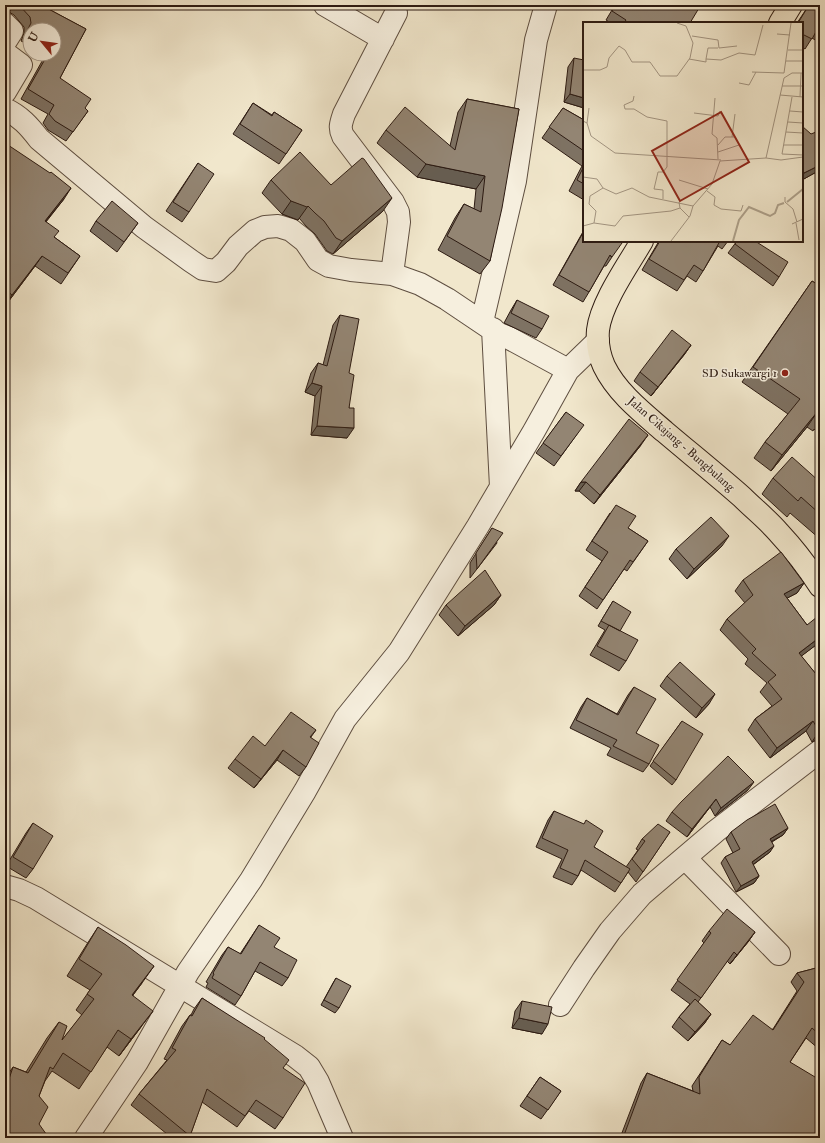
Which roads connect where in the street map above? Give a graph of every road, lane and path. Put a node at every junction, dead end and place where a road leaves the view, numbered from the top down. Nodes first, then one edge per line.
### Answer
1 (325, 5) edge
2 (546, 5) edge
3 (792, 5) edge
4 (396, 13) dead end
5 (781, 22) edge
6 (5, 24) edge
7 (383, 39) junction
8 (5, 42) edge
9 (5, 53) edge
10 (5, 92) edge
11 (5, 109) edge
12 (641, 242) edge
13 (392, 274) junction
14 (488, 325) junction
15 (598, 341) junction
16 (568, 370) junction
17 (501, 487) junction
18 (820, 586) edge
19 (820, 751) edge
20 (685, 858) junction
21 (5, 886) edge
22 (779, 954) dead end
23 (179, 986) junction
24 (560, 1005) dead end
25 (86, 1138) edge
26 (342, 1138) edge

1 - 7 street
2 - 14 street
3 - 5 main road
4 - 7 street
6 - 8 street
7 - 13 street
9 - 10 street
11 - 13 street
12 - 15 main road, Jalan Cikajang - Bungbulang
13 - 14 street
14 - 16 street
14 - 17 street
15 - 16 street
15 - 18 main road, Jalan Cikajang - Bungbulang
16 - 17 street
17 - 23 street
19 - 20 street
20 - 22 street
20 - 24 street
21 - 23 street
23 - 25 street
23 - 26 street

